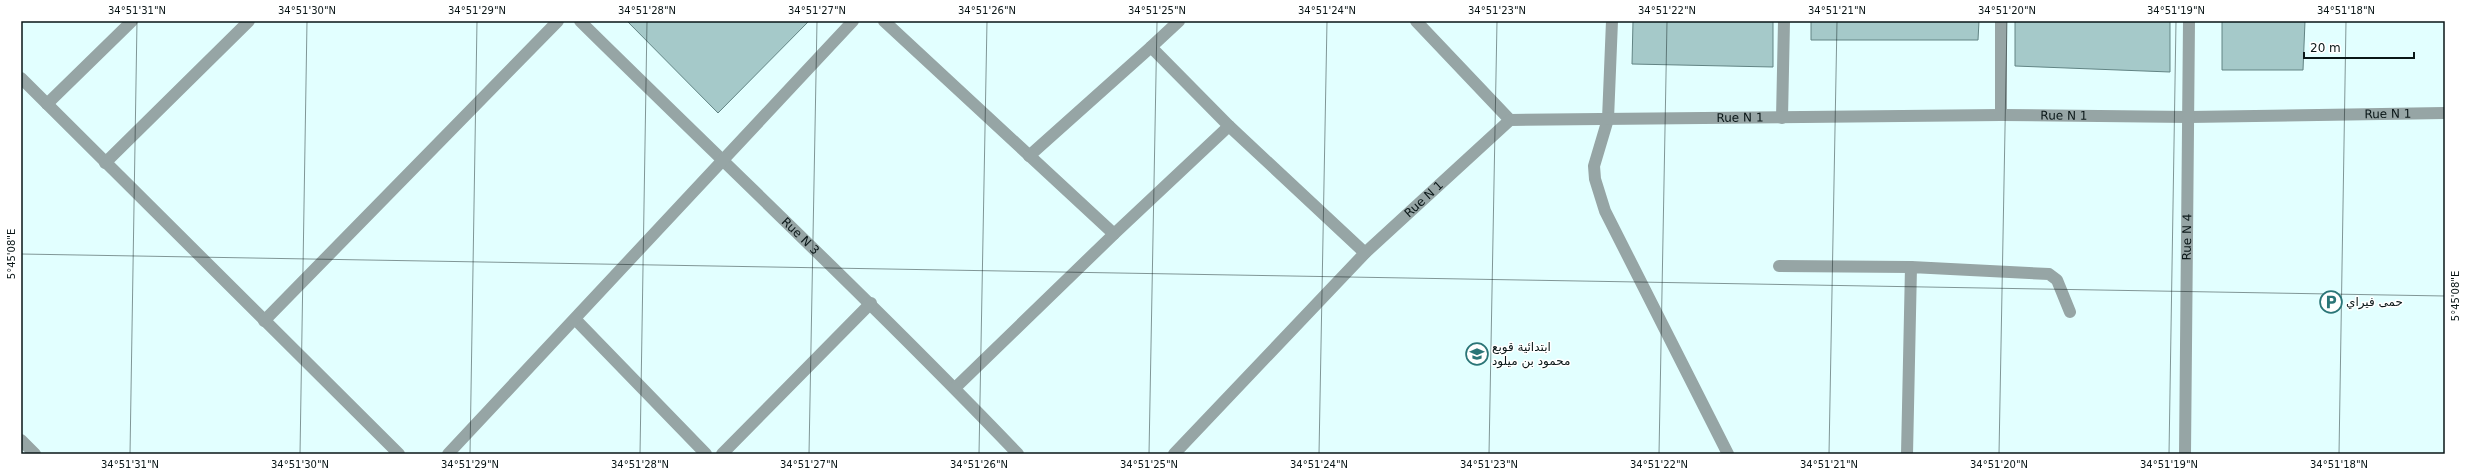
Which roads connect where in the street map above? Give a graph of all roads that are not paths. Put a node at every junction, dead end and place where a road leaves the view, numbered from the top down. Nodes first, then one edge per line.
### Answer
1 (132, 21) edge
2 (249, 21) edge
3 (558, 21) edge
4 (580, 21) edge
5 (853, 21) edge
6 (884, 21) edge
7 (1179, 21) edge
8 (1416, 21) edge
9 (1612, 21) edge
10 (1784, 21) edge
11 (2001, 21) edge
12 (2189, 21) edge
13 (1151, 47) junction
14 (21, 78) edge
15 (47, 104) junction
16 (2445, 113) edge
17 (2001, 115) junction
18 (2189, 117) junction
19 (1782, 118) junction
20 (1608, 119) junction
21 (1510, 120) junction
22 (1229, 126) junction
23 (1029, 156) junction
24 (722, 161) junction
25 (105, 162) junction
26 (1114, 234) junction
27 (1365, 253) junction
28 (1779, 266) dead end
29 (1911, 267) junction
30 (871, 303) junction
31 (2070, 312) dead end
32 (575, 318) junction
33 (264, 321) junction
34 (955, 388) junction
35 (21, 440) edge
36 (35, 454) edge
37 (399, 454) edge
38 (448, 454) edge
39 (706, 454) edge
40 (722, 454) edge
41 (1018, 454) edge
42 (1174, 454) edge
43 (1728, 454) edge
44 (1907, 454) edge
45 (2185, 454) edge

1 - 15 street
2 - 25 street
3 - 33 street
4 - 24 street, Rue N 3
5 - 24 street
6 - 23 street
7 - 13 street
8 - 21 street
9 - 20 street
10 - 19 street
11 - 17 street
12 - 18 street, Rue N 4
13 - 22 street
13 - 23 street
14 - 15 street
15 - 25 street
16 - 18 street, Rue N 1
17 - 18 street, Rue N 1
17 - 19 street, Rue N 1
18 - 45 street, Rue N 4
19 - 20 street, Rue N 1
20 - 21 street, Rue N 1
20 - 43 street
21 - 27 street, Rue N 1
22 - 26 street
22 - 27 street
23 - 26 street
24 - 30 street, Rue N 3
24 - 32 street
25 - 33 street
26 - 34 street
27 - 42 street, Rue N 1
28 - 29 street
29 - 31 street
29 - 44 street
30 - 34 street, Rue N 3
30 - 40 street
32 - 38 street
32 - 39 street
33 - 37 street
34 - 41 street, Rue N 3
35 - 36 street

